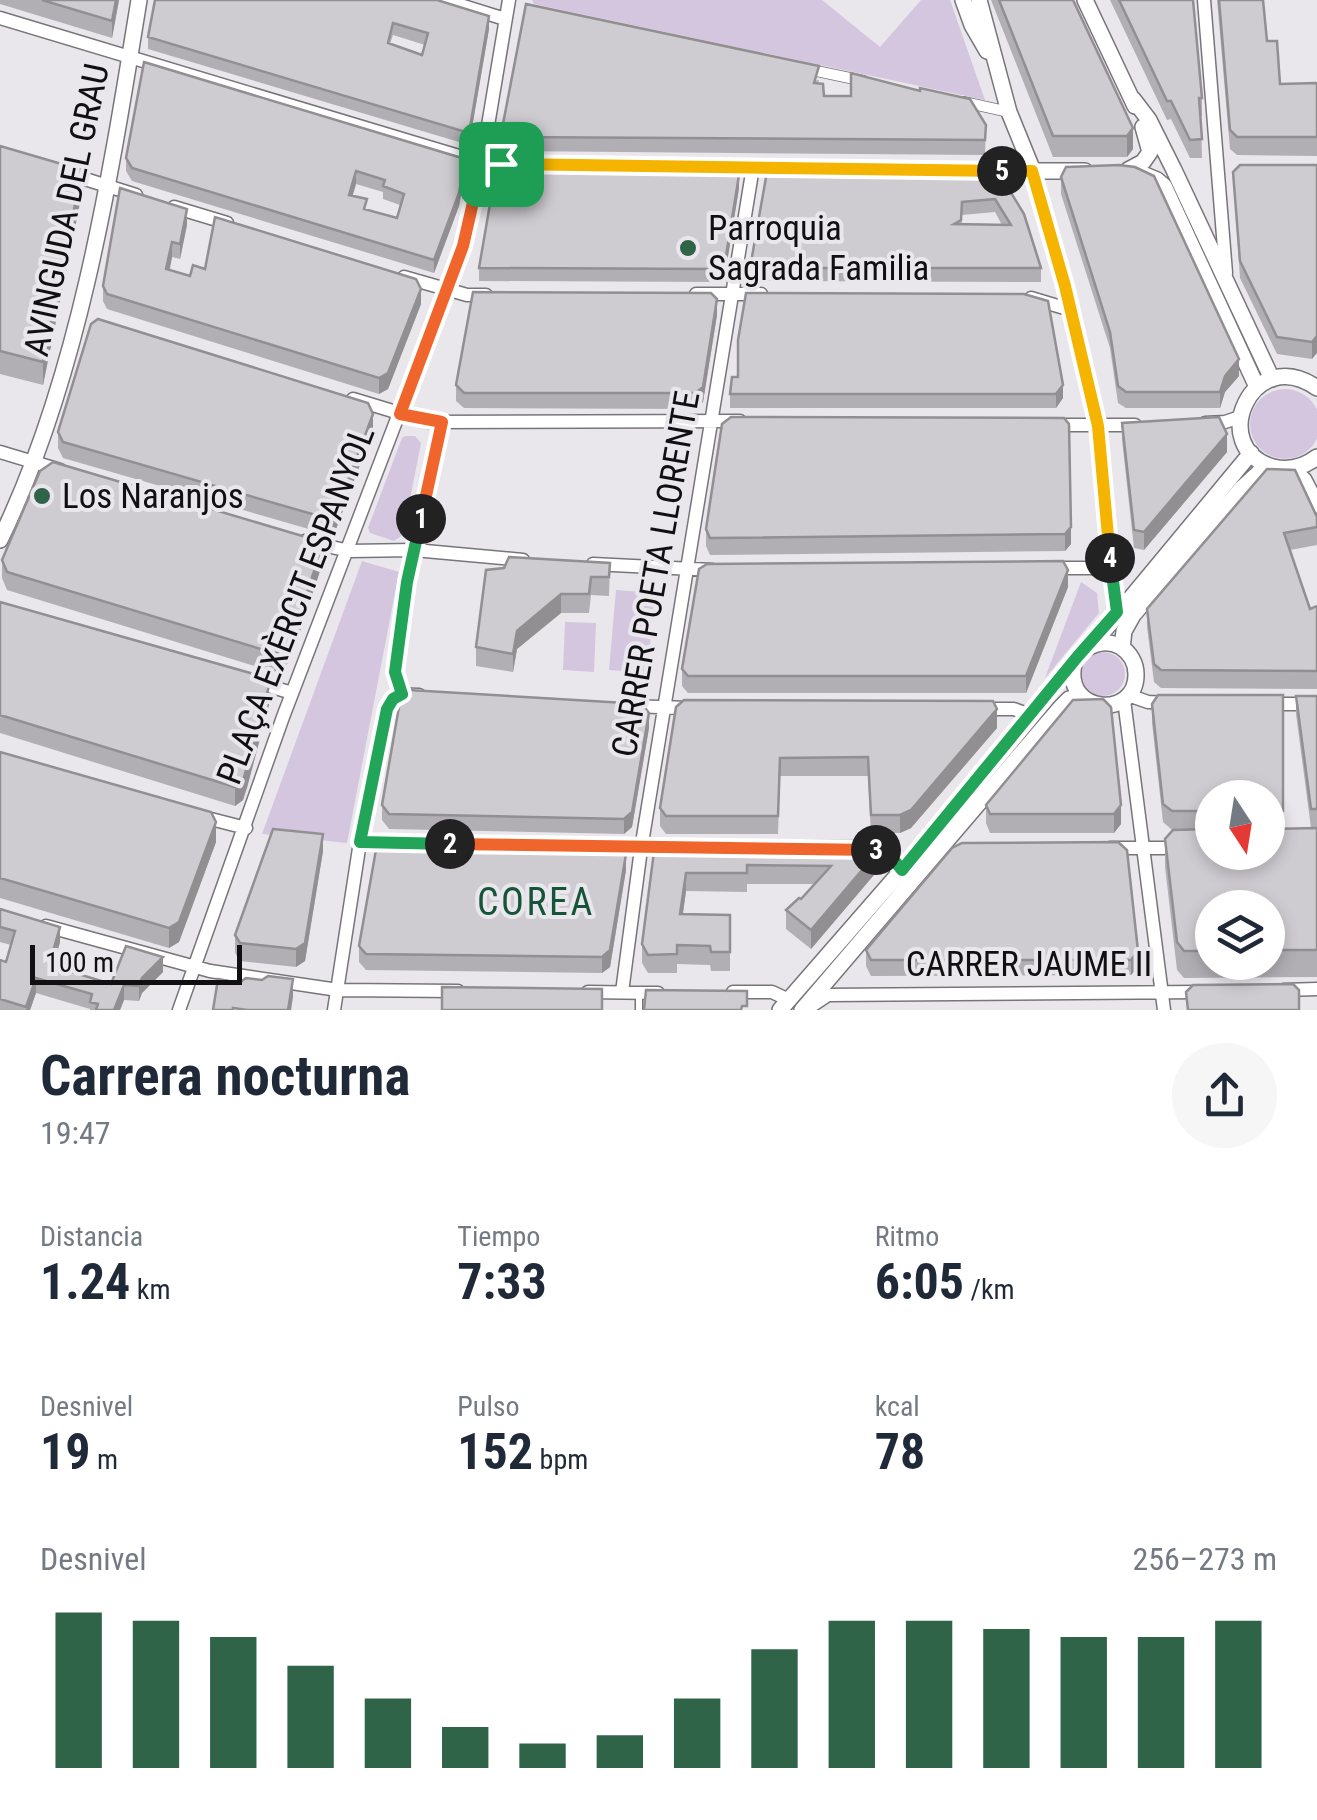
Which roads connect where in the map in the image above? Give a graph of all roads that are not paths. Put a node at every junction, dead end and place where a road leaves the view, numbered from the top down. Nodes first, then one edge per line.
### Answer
1 (140, 0) edge
2 (444, 0) edge
3 (963, 0) edge
4 (978, 0) edge
5 (1084, 0) edge
6 (1204, 0) edge
7 (507, 8) edge
8 (525, 9) edge
9 (0, 18) edge
10 (129, 58) junction
11 (994, 62) junction
12 (800, 67) edge
13 (872, 82) edge
14 (946, 98) edge
15 (1133, 99) junction
16 (1009, 112) junction
17 (482, 163) junction
18 (676, 166) edge
19 (695, 166) edge
20 (754, 167) junction
21 (49, 168) edge
22 (793, 168) edge
23 (1218, 169) junction
24 (1237, 169) edge
25 (973, 170) edge
26 (1112, 170) junction
27 (1032, 171) junction
28 (105, 186) junction
29 (148, 198) edge
30 (166, 204) edge
31 (242, 227) edge
32 (391, 273) edge
33 (1226, 280) junction
34 (448, 290) junction
35 (681, 294) edge
36 (734, 294) junction
37 (770, 294) edge
38 (509, 295) edge
39 (1012, 296) edge
40 (1071, 310) junction
41 (1264, 383) junction
42 (1317, 387) edge
43 (345, 397) edge
44 (400, 414) junction
45 (1240, 417) junction
46 (713, 420) junction
47 (751, 421) edge
48 (442, 422) junction
49 (1190, 423) edge
50 (1156, 424) edge
51 (1039, 425) edge
52 (1098, 426) junction
53 (0, 452) edge
54 (1251, 453) junction
55 (1316, 462) edge
56 (35, 463) junction
57 (1266, 465) junction
58 (1292, 468) junction
59 (79, 476) edge
60 (1317, 506) edge
61 (288, 536) edge
62 (0, 540) edge
63 (414, 550) junction
64 (349, 551) junction
65 (538, 561) edge
66 (576, 563) edge
67 (1038, 568) edge
68 (1110, 568) junction
69 (689, 570) junction
70 (730, 570) edge
71 (1117, 612) junction
72 (1091, 646) junction
73 (1122, 648) junction
74 (1074, 664) junction
75 (238, 677) edge
76 (292, 693) junction
77 (402, 694) junction
78 (440, 696) edge
79 (1081, 696) junction
80 (1126, 697) junction
81 (1191, 703) edge
82 (1263, 704) edge
83 (1317, 704) edge
84 (608, 705) edge
85 (664, 708) junction
86 (703, 708) edge
87 (956, 708) edge
88 (1030, 715) junction
89 (186, 812) edge
90 (246, 828) junction
91 (950, 834) junction
92 (360, 842) junction
93 (379, 842) edge
94 (963, 846) edge
95 (585, 848) edge
96 (1105, 848) edge
97 (1143, 848) junction
98 (1195, 848) edge
99 (641, 849) junction
100 (678, 849) edge
101 (844, 850) edge
102 (902, 870) junction
103 (36, 922) edge
104 (195, 968) junction
105 (1317, 989) edge
106 (338, 990) junction
107 (1268, 990) edge
108 (470, 991) edge
109 (565, 992) edge
110 (622, 992) junction
111 (710, 992) edge
112 (1215, 992) edge
113 (640, 993) junction
114 (675, 993) edge
115 (1163, 994) junction
116 (794, 1007) edge
117 (179, 1010) edge
118 (334, 1010) edge
119 (639, 1010) edge
120 (1164, 1010) edge

1 - 10 street, AVINGUDA DEL GRAU
2 - 7 street
3 - 11 street
4 - 11 street
5 - 15 street
6 - 23 street
7 - 8 street
7 - 17 street, PLAÇA EXÈRCIT ESPANYOL
9 - 10 street
10 - 17 street
10 - 28 street, AVINGUDA DEL GRAU
11 - 16 street
12 - 13 street
14 - 16 street
15 - 26 street
15 - 33 street
16 - 27 street
17 - 18 street
17 - 34 street, PLAÇA EXÈRCIT ESPANYOL
19 - 20 street
20 - 22 street
20 - 36 street, CARRER POETA LLORENTE
21 - 28 street
23 - 24 street
23 - 33 street
25 - 27 street
26 - 27 street
26 - 41 street
27 - 40 street
28 - 29 street
28 - 56 street, AVINGUDA DEL GRAU
30 - 31 street
32 - 34 street
33 - 41 street
34 - 38 street
34 - 44 street, PLAÇA EXÈRCIT ESPANYOL
35 - 36 street
36 - 37 street
36 - 46 street, CARRER POETA LLORENTE
39 - 40 street
40 - 52 street
41 - 42 street
41 - 45 street
43 - 44 street
44 - 48 street
44 - 64 street, PLAÇA EXÈRCIT ESPANYOL
45 - 49 street
45 - 54 street
46 - 47 street
46 - 48 street
46 - 69 street, CARRER POETA LLORENTE
48 - 63 street
50 - 52 street
51 - 52 street
52 - 68 street
53 - 56 street
54 - 57 street
54 - 71 street
55 - 58 street
56 - 59 street
56 - 62 street, AVINGUDA DEL GRAU
57 - 58 street
57 - 73 street
58 - 60 street
61 - 64 street
63 - 64 street
63 - 65 street
63 - 77 street
64 - 76 street, PLAÇA EXÈRCIT ESPANYOL
66 - 69 street
67 - 68 street
68 - 71 street
69 - 70 street
69 - 85 street, CARRER POETA LLORENTE
71 - 72 street
72 - 73 street
72 - 74 street
73 - 80 street
74 - 79 street
74 - 88 street
75 - 76 street
76 - 90 street, PLAÇA EXÈRCIT ESPANYOL
77 - 78 street
77 - 92 street
79 - 80 street
79 - 91 street
80 - 81 street
80 - 97 street
82 - 83 street
84 - 85 street
85 - 86 street
85 - 99 street, CARRER POETA LLORENTE
87 - 88 street
88 - 102 street
89 - 90 street
90 - 104 street, PLAÇA EXÈRCIT ESPANYOL
91 - 94 street
91 - 116 street
92 - 93 street
92 - 106 street
95 - 99 street
96 - 97 street
97 - 98 street
97 - 115 street
99 - 100 street
99 - 110 street, CARRER POETA LLORENTE
101 - 102 street
102 - 116 street
103 - 104 street
104 - 106 street
104 - 117 street, PLAÇA EXÈRCIT ESPANYOL
105 - 107 street
106 - 108 street
106 - 118 street
109 - 110 street
110 - 113 street
111 - 116 street, CARRER JAUME II
112 - 115 street, CARRER JAUME II
113 - 114 street
113 - 119 lane
115 - 116 street, CARRER JAUME II
115 - 120 street

